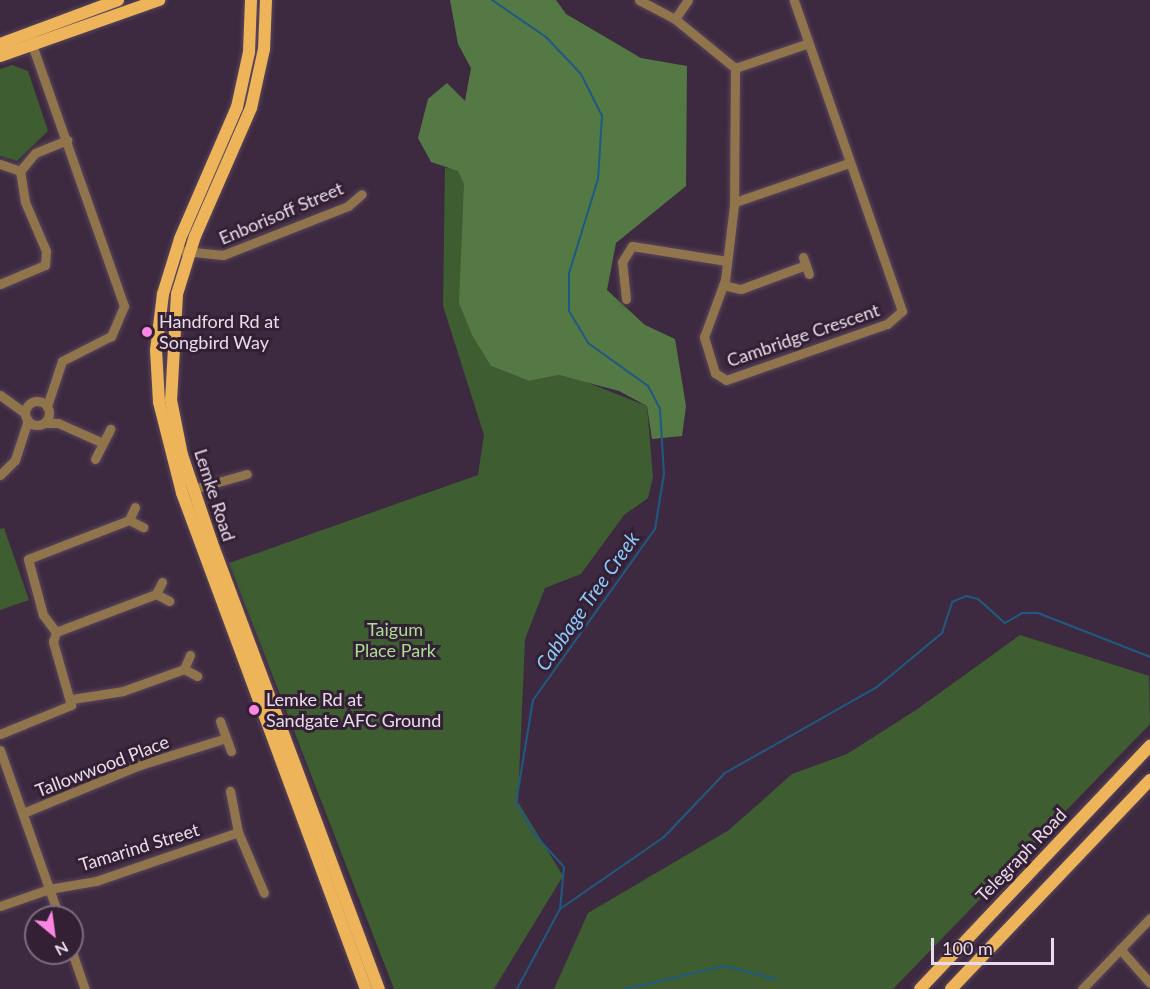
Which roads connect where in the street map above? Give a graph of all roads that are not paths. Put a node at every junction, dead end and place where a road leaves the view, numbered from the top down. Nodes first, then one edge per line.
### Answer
1 (118, 0) edge
2 (159, 0) edge
3 (266, 0) edge
4 (639, 0) edge
5 (688, 0) edge
6 (794, 0) edge
7 (249, 2) edge
8 (675, 19) junction
9 (31, 39) junction
10 (0, 44) edge
11 (806, 44) junction
12 (0, 56) edge
13 (735, 68) junction
14 (67, 140) junction
15 (849, 163) junction
16 (0, 164) edge
17 (21, 171) junction
18 (362, 194) dead end
19 (735, 202) junction
20 (182, 251) junction
21 (727, 261) junction
22 (806, 265) dead end
23 (0, 284) edge
24 (723, 285) junction
25 (626, 299) dead end
26 (0, 395) edge
27 (37, 413) junction
28 (110, 429) dead end
29 (103, 443) junction
30 (95, 459) dead end
31 (247, 474) dead end
32 (0, 475) edge
33 (187, 491) junction
34 (135, 507) dead end
35 (129, 520) junction
36 (143, 527) dead end
37 (162, 582) dead end
38 (156, 594) junction
39 (169, 601) dead end
40 (56, 632) junction
41 (190, 655) dead end
42 (184, 669) junction
43 (198, 676) dead end
44 (72, 699) junction
45 (220, 721) dead end
46 (0, 734) edge
47 (226, 738) junction
48 (1150, 746) edge
49 (0, 750) edge
50 (231, 751) dead end
51 (1150, 780) edge
52 (230, 791) dead end
53 (23, 813) junction
54 (238, 832) junction
55 (49, 889) junction
56 (264, 893) dead end
57 (55, 905) edge
58 (0, 906) edge
59 (1150, 918) edge
60 (1120, 950) junction
61 (77, 965) edge
62 (1150, 983) edge
63 (85, 989) edge
64 (366, 989) edge
65 (379, 989) edge
66 (920, 989) edge
67 (951, 989) edge
68 (1082, 989) edge

1 - 9 main road
2 - 9 main road
3 - 20 main road, Lemke Road
4 - 8 street
5 - 8 street
6 - 11 street, Cambridge Crescent
7 - 20 main road, Lemke Road
8 - 13 street
9 - 10 main road
9 - 12 main road
9 - 14 street
11 - 13 street
11 - 15 street, Cambridge Crescent
13 - 19 street, Cambridge Crescent
14 - 17 street
14 - 27 street
15 - 19 street
15 - 24 street, Cambridge Crescent
16 - 17 street
17 - 23 street
18 - 20 street, Enborisoff Street
19 - 21 street, Cambridge Crescent
20 - 33 main road, Lemke Road
21 - 24 street, Cambridge Crescent
21 - 25 street
22 - 24 street
26 - 27 street
27 - 29 street
27 - 32 street
28 - 29 street
29 - 30 street
31 - 33 street
33 - 64 main road, Lemke Road
33 - 65 main road, Lemke Road
34 - 35 street
35 - 36 street
35 - 40 street
37 - 38 street
38 - 39 street
38 - 40 street
40 - 44 street
41 - 42 street
42 - 43 street
42 - 44 street
44 - 46 street
45 - 47 street
47 - 50 street
47 - 53 street, Tallowwood Place
48 - 66 main road, Telegraph Road
49 - 53 street
51 - 67 main road
52 - 54 street
53 - 55 street
54 - 55 street, Tamarind Street
54 - 56 street
55 - 57 street
55 - 58 street, Tamarind Street
59 - 60 street
60 - 62 street
60 - 68 street
61 - 63 street

